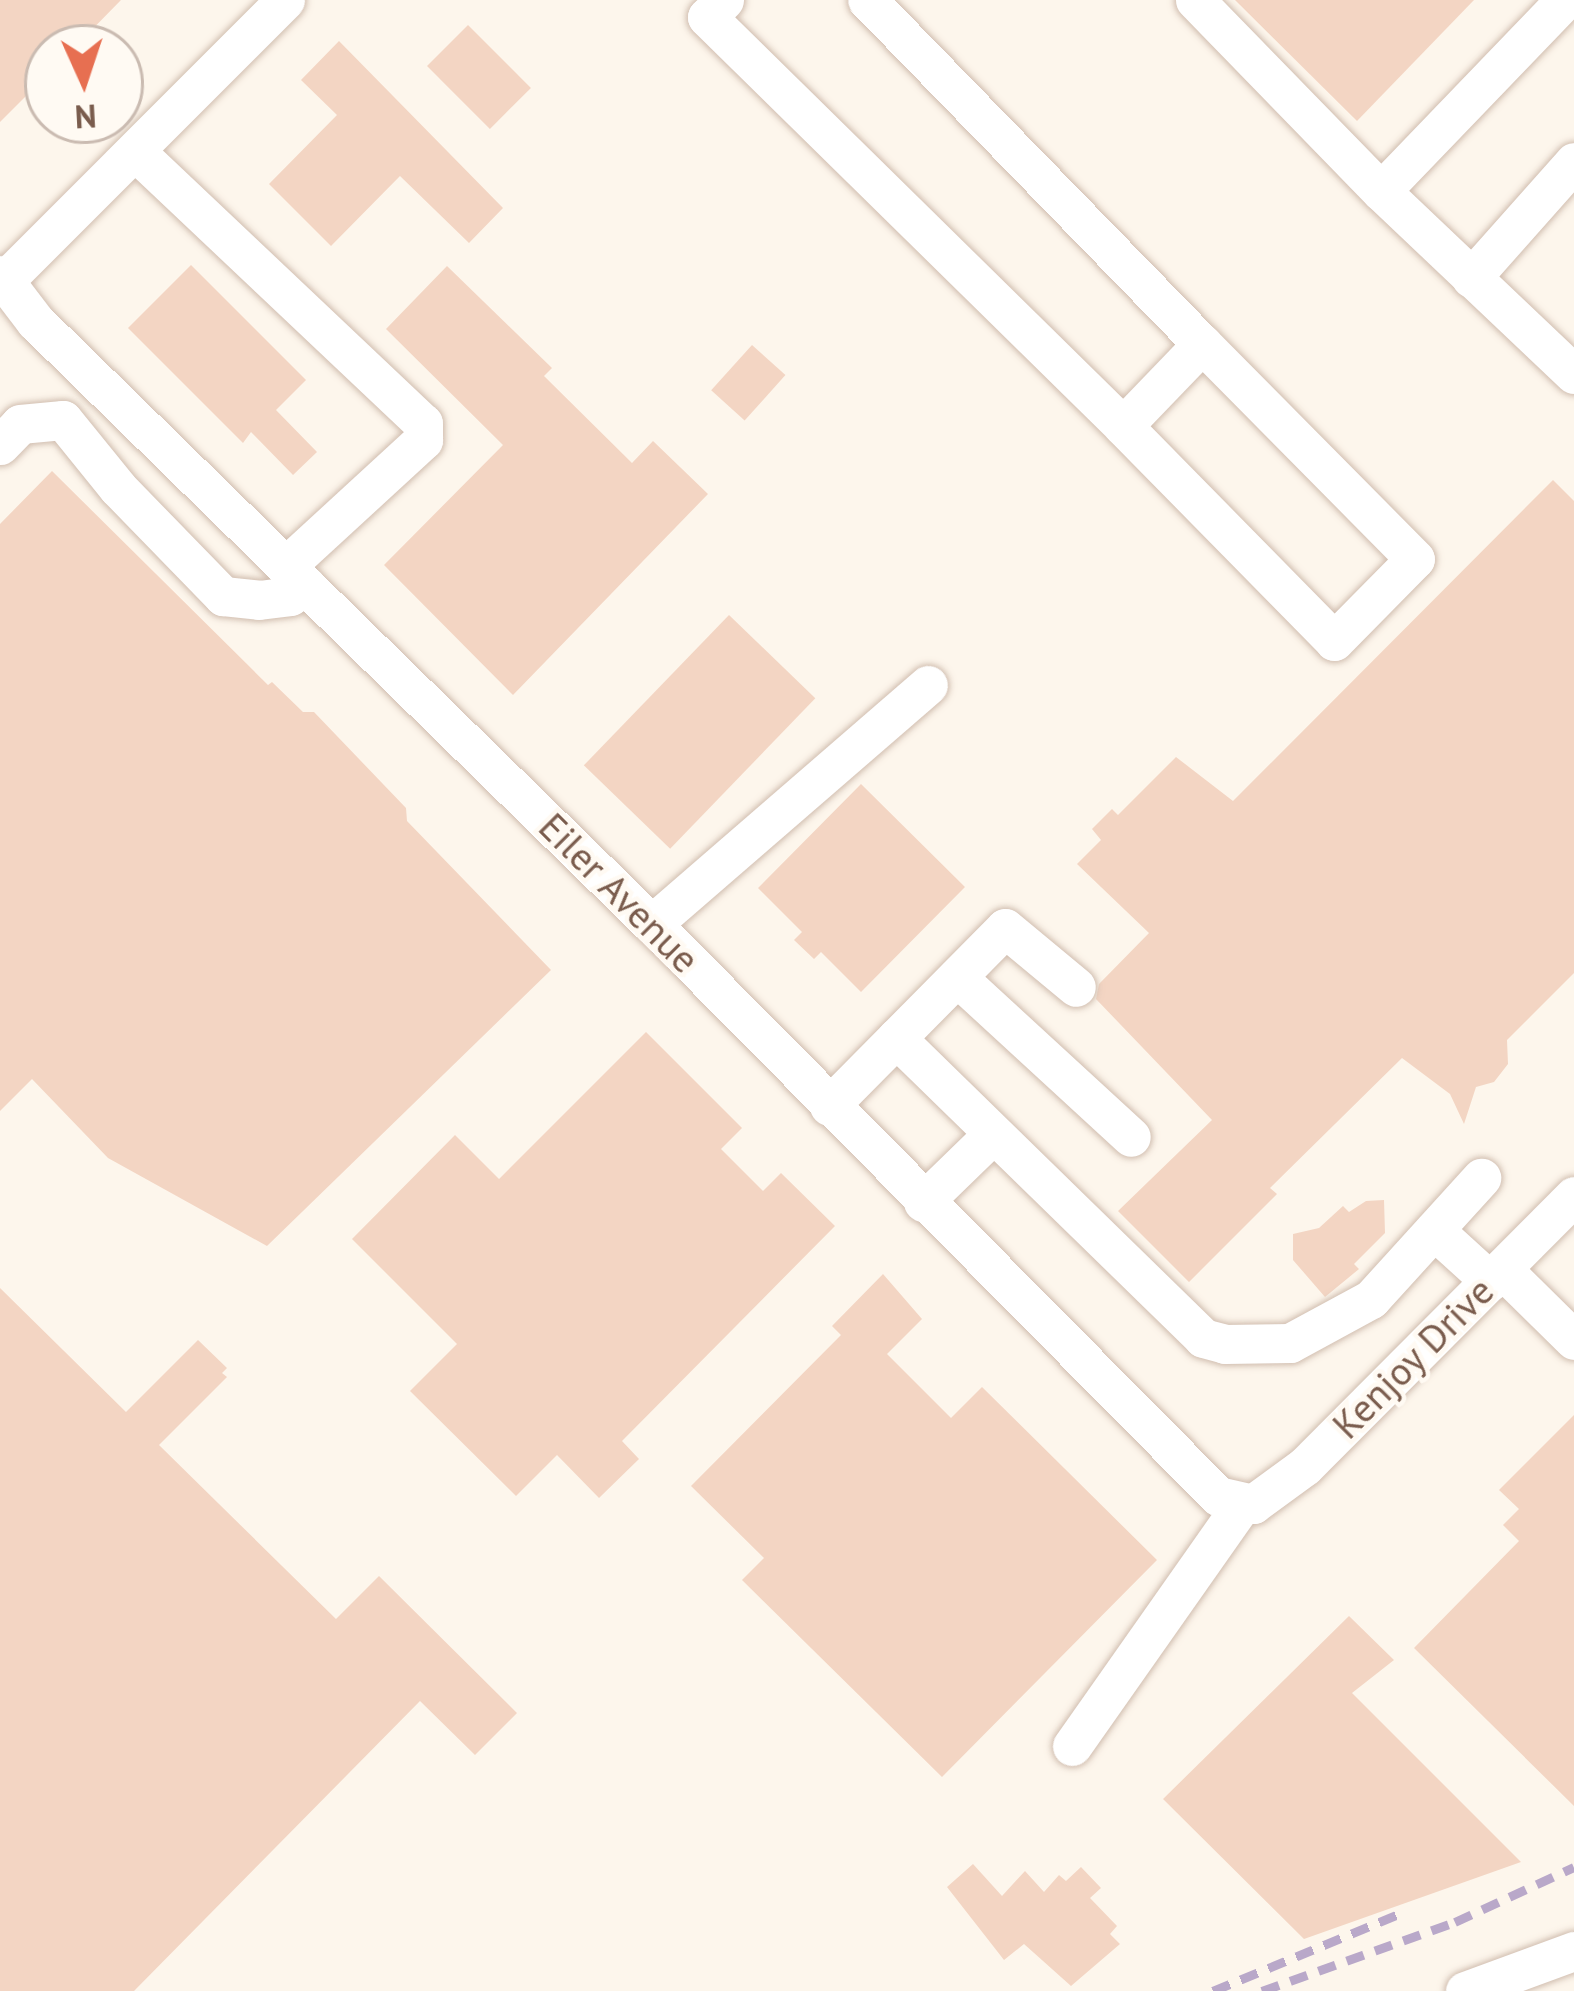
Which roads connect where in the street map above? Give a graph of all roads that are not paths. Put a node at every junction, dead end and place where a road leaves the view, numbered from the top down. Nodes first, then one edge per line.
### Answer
1 (285, 0) edge
2 (724, 0) edge
3 (868, 0) edge
4 (1195, 0) edge
5 (1565, 0) edge
6 (135, 151) junction
7 (1574, 162) edge
8 (1382, 191) junction
9 (1472, 278) junction
10 (2, 280) edge
11 (1202, 344) junction
12 (1574, 374) edge
13 (1123, 426) junction
14 (0, 445) edge
15 (296, 576) junction
16 (928, 685) dead end
17 (652, 925) junction
18 (956, 977) junction
19 (1076, 987) dead end
20 (896, 1039) junction
21 (829, 1106) junction
22 (993, 1134) junction
23 (1131, 1137) dead end
24 (1481, 1178) dead end
25 (1574, 1196) edge
26 (923, 1202) junction
27 (1434, 1230) junction
28 (1496, 1275) junction
29 (1574, 1340) edge
30 (1242, 1504) junction
31 (1072, 1746) dead end
32 (1574, 1951) edge
33 (1465, 1991) edge

1 - 6 street
2 - 13 street
3 - 11 street
4 - 8 street
5 - 8 street
6 - 10 street
6 - 15 street
7 - 9 street
8 - 9 street
9 - 12 street
10 - 15 street, Eiler Avenue
11 - 13 street
11 - 13 street
14 - 15 street
15 - 17 street, Eiler Avenue
16 - 17 street
17 - 21 street, Eiler Avenue
18 - 19 street
18 - 20 street
18 - 23 street
20 - 21 street
20 - 22 street
21 - 26 street, Eiler Avenue
22 - 26 street
22 - 27 street
24 - 27 street
25 - 28 street, Kenjoy Drive
26 - 30 street, Eiler Avenue
27 - 28 street
28 - 29 street
28 - 30 street, Kenjoy Drive
30 - 31 street
32 - 33 street

